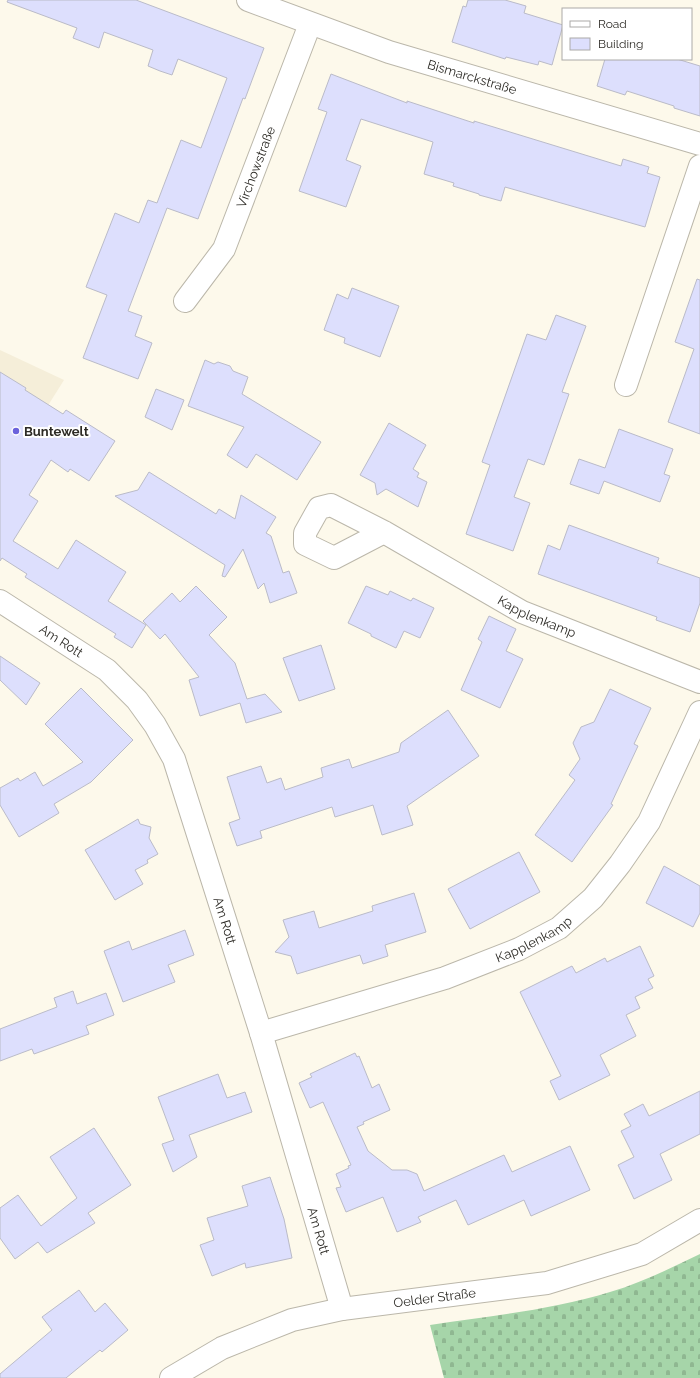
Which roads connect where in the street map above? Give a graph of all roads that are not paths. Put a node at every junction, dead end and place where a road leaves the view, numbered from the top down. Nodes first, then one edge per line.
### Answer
1 (248, 0) edge
2 (310, 24) junction
3 (700, 144) edge
4 (700, 166) edge
5 (186, 301) dead end
6 (626, 385) dead end
7 (384, 532) dead end
8 (1, 604) edge
9 (700, 682) edge
10 (700, 712) edge
11 (261, 1034) junction
12 (700, 1220) edge
13 (342, 1309) junction
14 (170, 1378) edge

1 - 2 street, Bismarckstraße
2 - 3 street, Bismarckstraße
2 - 5 street, Virchowstraße
4 - 6 street
7 - 9 street, Kapplenkamp
8 - 11 street, Am Rott
10 - 11 street, Kapplenkamp
11 - 13 street, Am Rott
12 - 13 street, Oelder Straße
13 - 14 street, Oelder Straße

